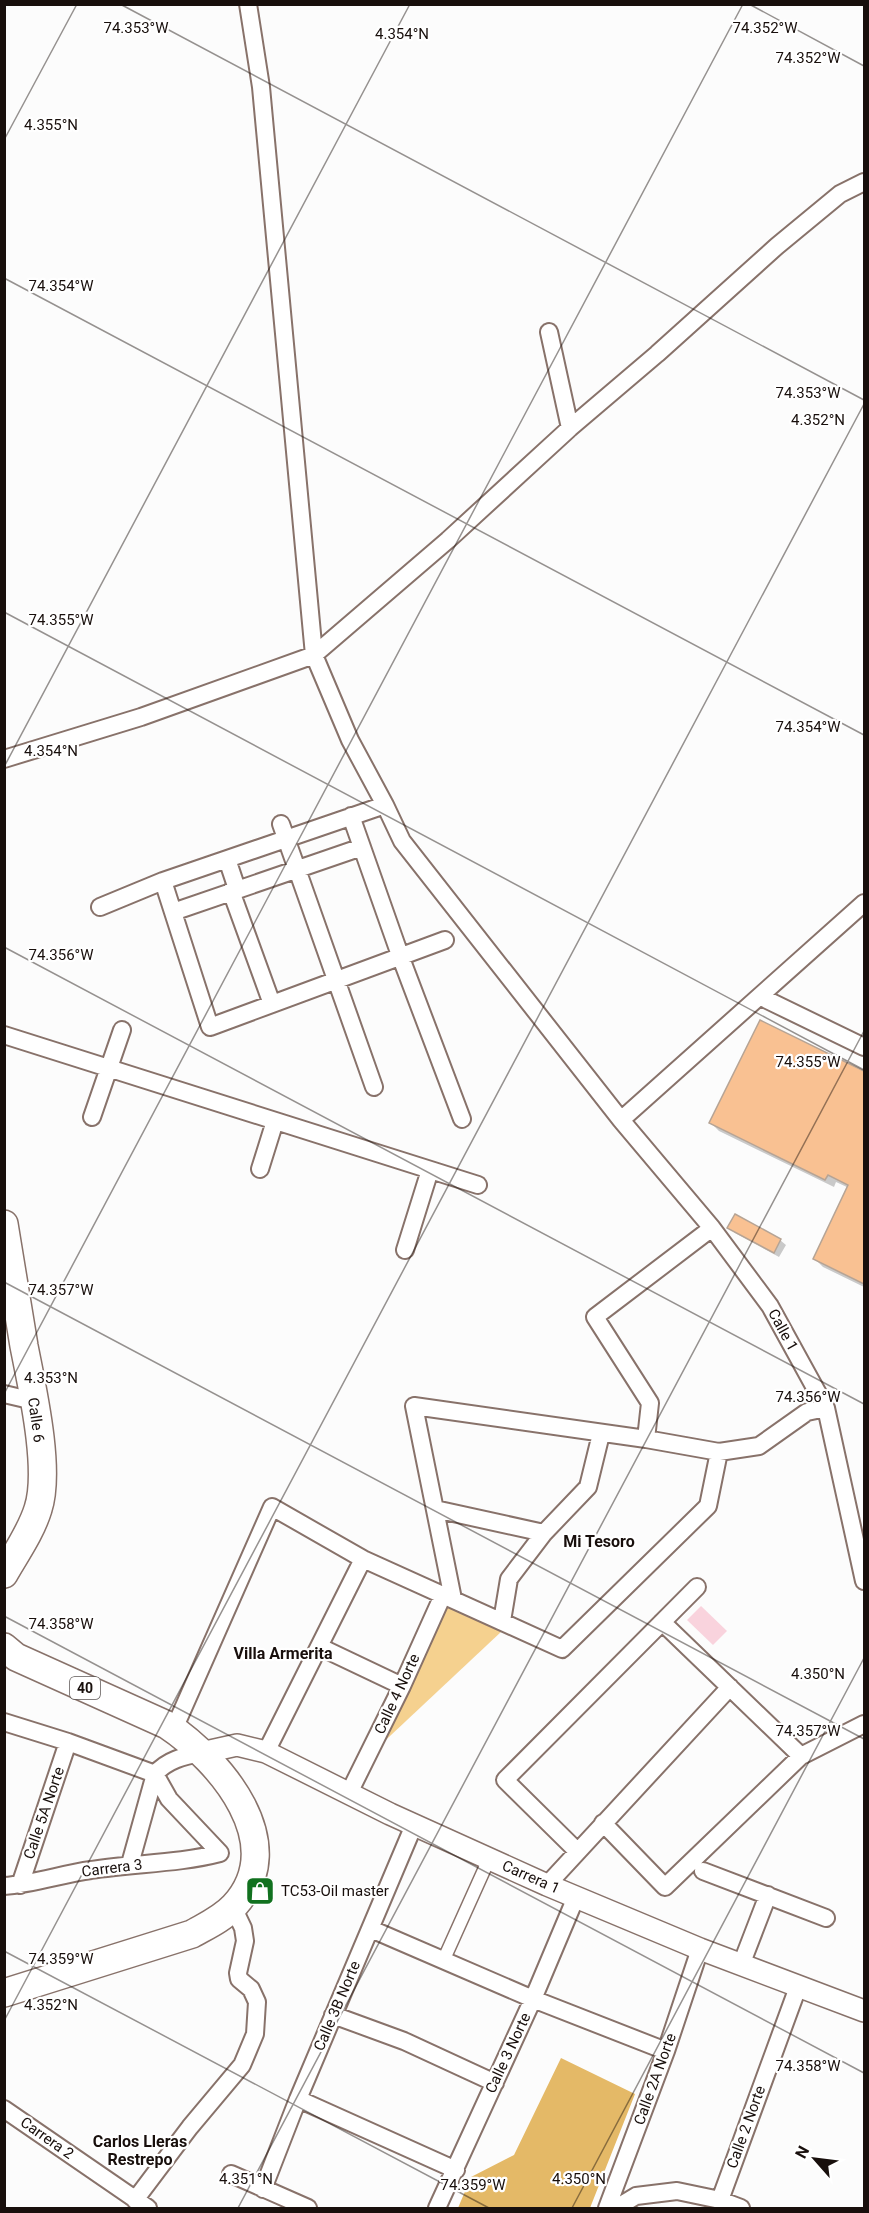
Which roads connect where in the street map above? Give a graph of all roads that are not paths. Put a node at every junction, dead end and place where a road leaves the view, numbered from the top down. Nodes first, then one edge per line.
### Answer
1 (248, 4) edge
2 (864, 182) edge
3 (549, 332) dead end
4 (570, 428) junction
5 (314, 655) junction
6 (4, 759) edge
7 (385, 805) junction
8 (351, 816) junction
9 (283, 832) junction
10 (362, 847) junction
11 (227, 859) junction
12 (297, 868) junction
13 (163, 881) junction
14 (234, 890) junction
15 (864, 903) edge
16 (100, 907) dead end
17 (173, 912) junction
18 (445, 940) dead end
19 (401, 958) junction
20 (337, 980) junction
21 (761, 997) junction
22 (272, 1004) junction
23 (122, 1030) dead end
24 (4, 1035) edge
25 (864, 1047) edge
26 (109, 1068) junction
27 (374, 1087) dead end
28 (92, 1117) dead end
29 (462, 1119) dead end
30 (621, 1120) junction
31 (275, 1121) junction
32 (260, 1169) dead end
33 (430, 1170) junction
34 (478, 1185) dead end
35 (4, 1224) edge
36 (712, 1228) junction
37 (405, 1250) dead end
38 (4, 1394) edge
39 (34, 1401) junction
40 (826, 1408) junction
41 (601, 1434) junction
42 (646, 1439) junction
43 (719, 1452) junction
44 (435, 1509) junction
45 (544, 1533) junction
46 (363, 1559) junction
47 (4, 1574) edge
48 (864, 1581) edge
49 (697, 1587) dead end
50 (448, 1597) junction
51 (502, 1621) junction
52 (662, 1623) junction
53 (4, 1647) edge
54 (320, 1647) junction
55 (402, 1686) junction
56 (730, 1687) junction
57 (4, 1722) edge
58 (864, 1724) edge
59 (171, 1727) junction
60 (68, 1742) junction
61 (266, 1752) junction
62 (201, 1753) junction
63 (801, 1756) junction
64 (155, 1773) junction
65 (349, 1793) junction
66 (603, 1823) junction
67 (414, 1825) junction
68 (577, 1851) junction
69 (489, 1859) junction
70 (130, 1864) junction
71 (703, 1871) dead end
72 (547, 1885) junction
73 (12, 1886) edge
74 (768, 1895) junction
75 (576, 1897) junction
76 (233, 1907) junction
77 (826, 1918) dead end
78 (370, 1929) junction
79 (700, 1949) junction
80 (444, 1959) junction
81 (741, 1965) junction
82 (798, 1987) junction
83 (4, 1993) edge
84 (533, 1999) junction
85 (864, 2011) edge
86 (333, 2015) junction
87 (666, 2051) junction
88 (495, 2083) junction
89 (298, 2099) junction
90 (4, 2109) edge
91 (456, 2169) junction
92 (231, 2174) dead end
93 (264, 2189) junction
94 (720, 2200) junction
95 (142, 2204) edge
96 (308, 2208) edge
97 (437, 2208) edge
98 (607, 2208) edge
99 (616, 2208) edge
100 (741, 2208) edge

1 - 5 street, Calle 1
2 - 4 street
3 - 4 street
4 - 5 street
5 - 6 street
5 - 7 street, Calle 1
7 - 8 street
7 - 30 street, Calle 1
8 - 9 street
8 - 10 street
9 - 11 street
9 - 12 street
10 - 12 street
10 - 19 street
11 - 13 street
11 - 14 street
12 - 14 street
12 - 20 street
13 - 16 street
13 - 17 street
14 - 17 street
14 - 22 street
15 - 21 street
17 - 22 street
18 - 19 street
19 - 20 street
19 - 29 street
20 - 22 street
20 - 27 street
21 - 25 street
21 - 30 street
23 - 26 street
24 - 26 street
26 - 28 street
26 - 31 street
30 - 36 street, Calle 1
31 - 32 street
31 - 33 street
33 - 34 street
33 - 37 street
35 - 39 main road, Calle 6
36 - 40 street, Calle 1
36 - 42 street
38 - 39 street
39 - 47 main road, Calle 6
40 - 43 street
40 - 48 street, Calle 1
41 - 42 street
41 - 44 street
41 - 45 street
42 - 43 street
43 - 51 street
44 - 45 street
44 - 50 street
45 - 51 street
46 - 50 street
46 - 54 street
46 - 59 street
49 - 52 street
50 - 51 street
50 - 55 street, Calle 4 Norte
52 - 56 street
52 - 68 street
53 - 59 main road, 40
54 - 55 street
54 - 61 street
55 - 65 street, Calle 4 Norte
56 - 63 street
56 - 66 street
57 - 60 street
58 - 63 street
59 - 62 main road
60 - 64 street
60 - 73 street, Calle 5A Norte
61 - 62 street, Carrera 1
61 - 65 street, Carrera 1
62 - 64 street
62 - 76 main road
63 - 66 street
64 - 70 street
64 - 70 street, Carrera 3
65 - 67 street, Carrera 1
66 - 68 street
67 - 69 street, Carrera 1
67 - 78 street, Calle 3B Norte
68 - 72 street
69 - 72 street, Carrera 1
69 - 80 street
70 - 73 street, Carrera 3
71 - 74 street
72 - 75 street, Carrera 1
74 - 77 street
74 - 81 street
75 - 79 street, Carrera 1
75 - 84 street, Calle 3 Norte
76 - 83 main road
76 - 95 street
78 - 80 street
78 - 86 street, Calle 3B Norte
79 - 81 street, Carrera 1
79 - 87 street, Calle 2A Norte
80 - 84 street
81 - 82 street, Carrera 1
82 - 85 street, Carrera 1
82 - 94 street, Calle 2 Norte
84 - 87 street
84 - 88 street, Calle 3 Norte
86 - 88 street
86 - 89 street, Calle 3B Norte
87 - 98 street, Calle 2A Norte
88 - 91 street, Calle 3 Norte
89 - 91 street
89 - 93 street, Calle 3B Norte
90 - 95 street, Carrera 2
91 - 97 street, Calle 3 Norte
92 - 93 street
93 - 96 street
94 - 99 street
94 - 100 street

